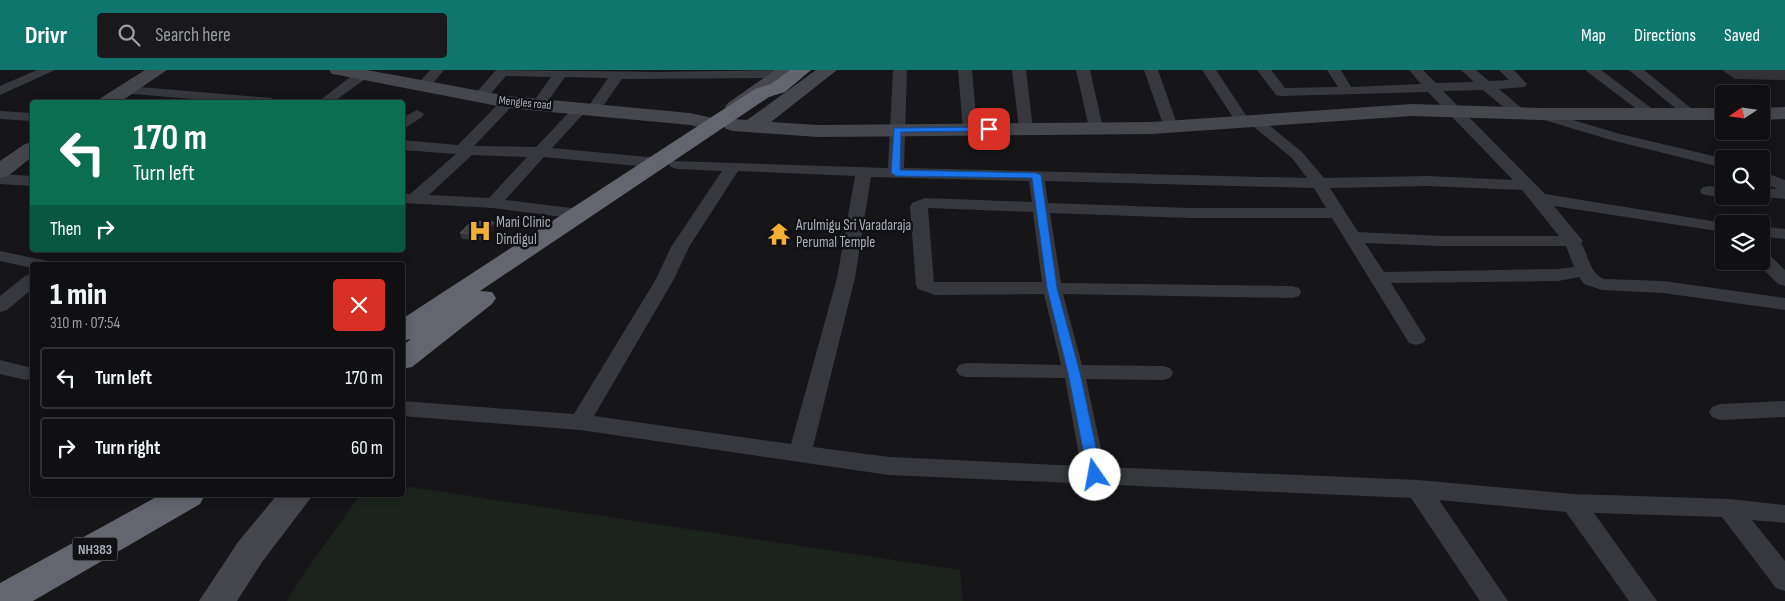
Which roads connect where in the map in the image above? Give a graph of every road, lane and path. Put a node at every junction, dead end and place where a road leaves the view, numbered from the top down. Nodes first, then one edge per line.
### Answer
1 (48, 70) edge
2 (158, 70) edge
3 (338, 70) edge
4 (437, 70) edge
5 (828, 70) edge
6 (900, 70) edge
7 (965, 70) edge
8 (1020, 70) edge
9 (1083, 70) edge
10 (1151, 70) edge
11 (1209, 70) edge
12 (1264, 70) edge
13 (1334, 70) edge
14 (1416, 70) edge
15 (1468, 70) edge
16 (1506, 70) edge
17 (1592, 70) edge
18 (1636, 70) edge
19 (503, 71) edge
20 (562, 71) edge
21 (373, 73) edge
22 (620, 73) edge
23 (787, 76) edge
24 (424, 85) junction
25 (1487, 86) junction
26 (1431, 88) junction
27 (127, 90) junction
28 (1347, 91) junction
29 (0, 92) edge
30 (480, 97) junction
31 (111, 100) edge
32 (247, 100) edge
33 (328, 100) edge
34 (508, 102) junction
35 (538, 105) junction
36 (587, 109) junction
37 (1456, 111) junction
38 (417, 114) dead end
39 (1529, 114) junction
40 (1652, 114) junction
41 (1691, 114) junction
42 (1715, 114) edge
43 (1770, 114) edge
44 (1785, 114) edge
45 (0, 115) edge
46 (30, 117) edge
47 (1250, 121) junction
48 (405, 124) edge
49 (726, 125) junction
50 (1171, 127) junction
51 (1096, 128) junction
52 (1026, 129) junction
53 (897, 130) junction
54 (970, 130) junction
55 (405, 145) edge
56 (0, 146) edge
57 (30, 148) edge
58 (30, 149) edge
59 (466, 150) junction
60 (541, 152) junction
61 (1715, 162) edge
62 (668, 163) junction
63 (732, 168) junction
64 (0, 171) edge
65 (864, 172) junction
66 (896, 173) junction
67 (1036, 175) junction
68 (0, 179) edge
69 (1770, 180) edge
70 (30, 181) edge
71 (1319, 183) junction
72 (1785, 186) edge
73 (1531, 191) junction
74 (1770, 193) edge
75 (1785, 194) edge
76 (408, 199) edge
77 (493, 203) junction
78 (1040, 208) junction
79 (1337, 213) junction
80 (579, 214) junction
81 (1715, 225) edge
82 (1770, 232) edge
83 (1785, 234) edge
84 (1351, 238) junction
85 (1574, 241) junction
86 (0, 256) edge
87 (30, 262) edge
88 (1770, 266) edge
89 (1584, 271) junction
90 (1377, 278) junction
91 (1785, 280) edge
92 (30, 282) edge
93 (1052, 288) junction
94 (1292, 292) dead end
95 (1785, 304) edge
96 (0, 306) edge
97 (405, 331) edge
98 (1416, 339) dead end
99 (405, 358) edge
100 (0, 367) edge
101 (966, 370) dead end
102 (26, 373) dead end
103 (1074, 373) junction
104 (1163, 373) dead end
105 (405, 408) edge
106 (1785, 409) edge
107 (1720, 412) dead end
108 (580, 422) junction
109 (800, 454) junction
110 (1095, 475) junction
111 (1418, 489) junction
112 (146, 497) edge
113 (184, 497) edge
114 (275, 497) edge
115 (294, 497) edge
116 (1573, 503) junction
117 (1729, 508) junction
118 (1785, 514) edge
119 (250, 552) junction
120 (0, 580) edge
121 (1785, 580) edge
122 (2, 601) edge
123 (217, 601) edge
124 (1495, 601) edge
125 (1644, 601) edge

1 - 29 street
2 - 27 street
3 - 21 street, Mengles road
4 - 24 street
5 - 49 street
6 - 53 street
7 - 54 street
8 - 52 street
9 - 51 street
10 - 50 street
11 - 47 street
12 - 28 street
13 - 28 street
14 - 26 street
15 - 25 street
16 - 25 street
17 - 40 street
18 - 41 street
19 - 20 street
19 - 30 street
20 - 22 street
20 - 35 street
21 - 24 street, Mengles road
21 - 33 street
22 - 23 street
22 - 36 street
23 - 49 highway
23 - 49 street
24 - 30 street, Mengles road
25 - 26 street
25 - 39 street
26 - 28 street
26 - 37 street
27 - 31 street
27 - 32 street
30 - 34 street, Mengles road
34 - 35 street, Mengles road
34 - 59 street
35 - 36 street, Mengles road
36 - 49 street, Mengles road
36 - 60 street
37 - 39 street, Mengles road
37 - 47 street, Mengles road
37 - 73 street
38 - 48 street
39 - 40 street, Mengles road
39 - 61 street
40 - 41 street, Mengles road
41 - 42 street, Mengles road
43 - 44 street
45 - 46 street
47 - 50 street, Mengles road
47 - 71 street
49 - 53 street, Mengles road
49 - 62 highway
50 - 51 street, Mengles road
51 - 52 street, Mengles road
52 - 54 street, Mengles road
53 - 54 street, Mengles road
53 - 66 street
55 - 59 street
56 - 57 street
58 - 64 street
59 - 60 street
59 - 76 street
60 - 62 street
60 - 77 street
62 - 63 street
62 - 80 highway
62 - 99 highway
63 - 65 street
63 - 108 street
65 - 66 street
65 - 109 street
66 - 67 street
67 - 71 street
67 - 78 street
68 - 70 street
69 - 72 street
71 - 73 street
71 - 79 street
73 - 81 street
73 - 85 street
74 - 75 street
76 - 77 street
77 - 80 street
78 - 79 street
78 - 93 street
78 - 93 street
79 - 84 street
80 - 97 highway
82 - 83 street
84 - 85 street
84 - 90 street
85 - 89 street
86 - 87 street
88 - 91 street
89 - 90 street
89 - 95 street
90 - 98 street
92 - 96 street
93 - 94 street
93 - 103 street
100 - 102 street
101 - 103 street
103 - 104 street
103 - 110 street
105 - 108 street
106 - 107 street
108 - 109 street
109 - 110 street
110 - 111 street
111 - 116 street
111 - 124 street
112 - 120 highway, NH383
113 - 122 highway, NH383
114 - 119 street
115 - 119 street
116 - 117 street
116 - 125 street
117 - 118 street
117 - 121 street
119 - 123 street

